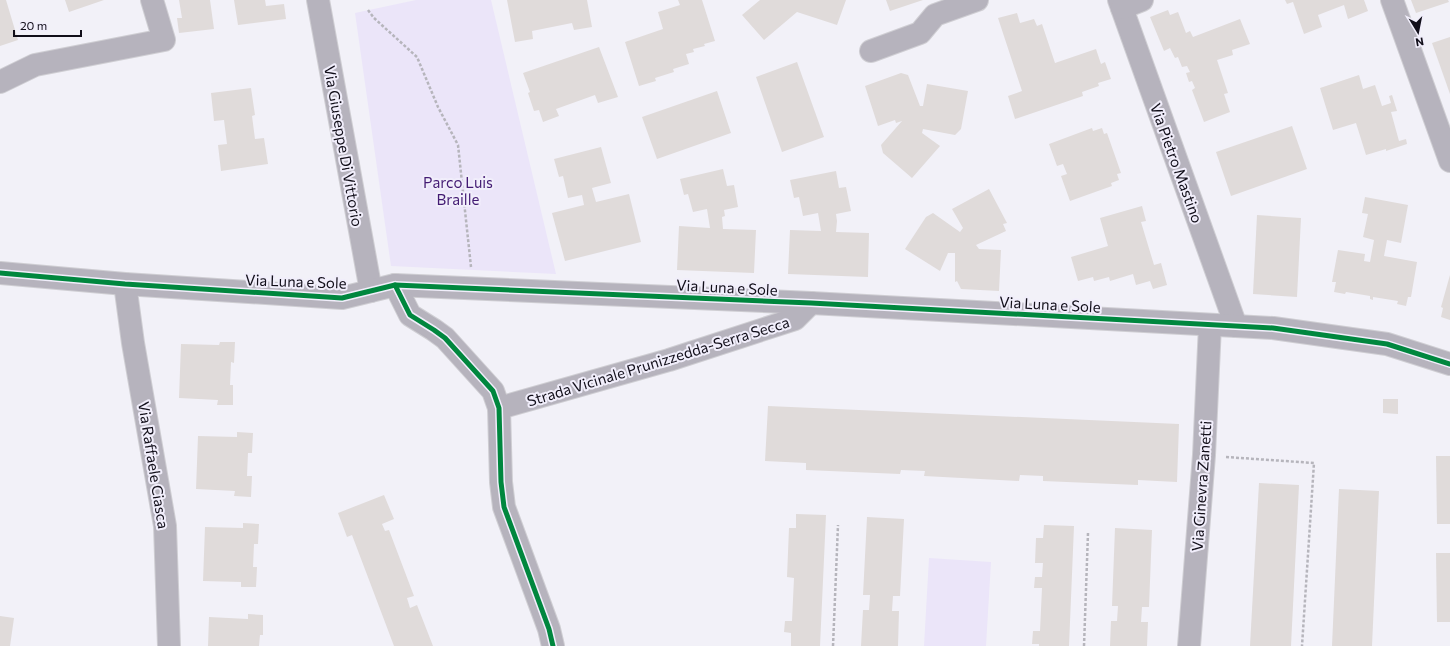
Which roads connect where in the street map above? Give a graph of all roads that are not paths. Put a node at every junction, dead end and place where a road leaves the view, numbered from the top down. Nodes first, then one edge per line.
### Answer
1 (152, 0) edge
2 (318, 0) edge
3 (977, 0) edge
4 (1392, 0) edge
5 (1128, 3) edge
6 (871, 51) dead end
7 (0, 82) edge
8 (1450, 161) edge
9 (0, 274) edge
10 (125, 284) junction
11 (395, 285) junction
12 (371, 291) junction
13 (811, 303) junction
14 (1210, 325) junction
15 (1236, 326) junction
16 (1450, 364) edge
17 (500, 408) junction
18 (169, 646) edge
19 (553, 646) edge
20 (1189, 646) edge

1 - 7 street
2 - 12 street, Via Giuseppe Di Vittorio
3 - 6 street
4 - 8 street
5 - 15 street, Via Pietro Mastino
9 - 10 street, Via Luna e Sole
10 - 12 street, Via Luna e Sole
10 - 18 street, Via Raffaele Ciasca
11 - 12 street, Via Luna e Sole
11 - 13 street, Via Luna e Sole
11 - 17 street
13 - 14 street, Via Luna e Sole
13 - 17 street, Strada Vicinale Prunizzedda-Serra Secca
14 - 15 street, Via Luna e Sole
14 - 20 street, Via Ginevra Zanetti
15 - 16 street, Via Luna e Sole
17 - 19 street

